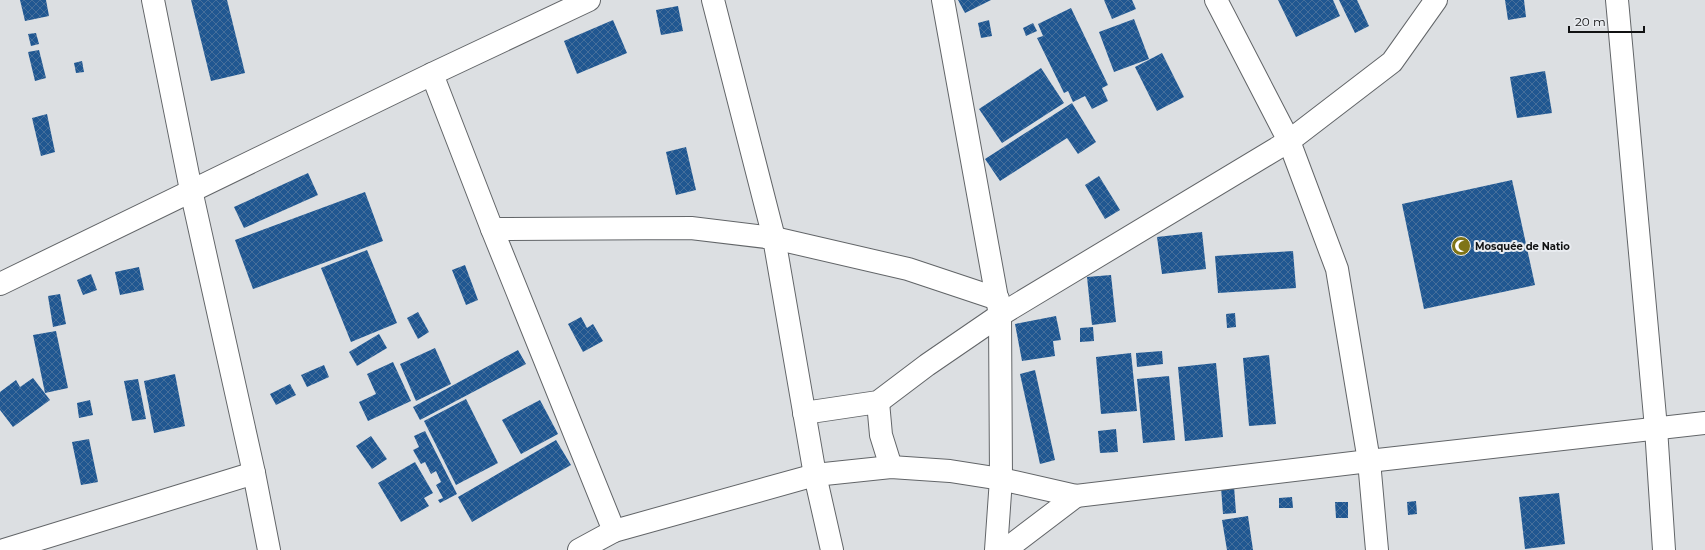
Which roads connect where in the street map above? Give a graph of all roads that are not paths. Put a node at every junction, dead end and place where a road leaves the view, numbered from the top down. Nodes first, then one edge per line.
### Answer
1 (153, 0) edge
2 (589, 0) edge
3 (713, 0) edge
4 (943, 0) edge
5 (1216, 0) edge
6 (1436, 0) edge
7 (1617, 0) edge
8 (432, 74) junction
9 (1289, 141) junction
10 (191, 190) junction
11 (492, 229) junction
12 (774, 238) junction
13 (0, 284) edge
14 (999, 307) junction
15 (878, 402) junction
16 (804, 413) junction
17 (1705, 423) edge
18 (1656, 428) junction
19 (1369, 460) junction
20 (891, 467) junction
21 (254, 473) junction
22 (816, 475) junction
23 (1001, 479) junction
24 (1076, 496) junction
25 (614, 531) junction
26 (4, 550) edge
27 (269, 550) edge
28 (579, 550) edge
29 (832, 550) edge
30 (996, 550) edge
31 (1004, 550) edge
32 (1377, 550) edge
33 (1664, 550) edge

1 - 10 street
2 - 8 street
3 - 12 street
4 - 14 street
5 - 9 street
6 - 9 street
7 - 18 street
8 - 10 street
8 - 11 street
9 - 14 street
9 - 19 street
10 - 13 street
10 - 21 street
11 - 12 street
11 - 25 street
12 - 14 street
12 - 16 street
14 - 15 street
14 - 23 street
15 - 16 street
15 - 20 street
16 - 22 street
17 - 18 street
18 - 19 street
18 - 33 street
19 - 24 street
19 - 32 street
20 - 22 street
20 - 23 street
21 - 26 street
21 - 27 street
22 - 25 street
22 - 29 street
23 - 24 street
23 - 30 street
24 - 31 street
25 - 28 street

